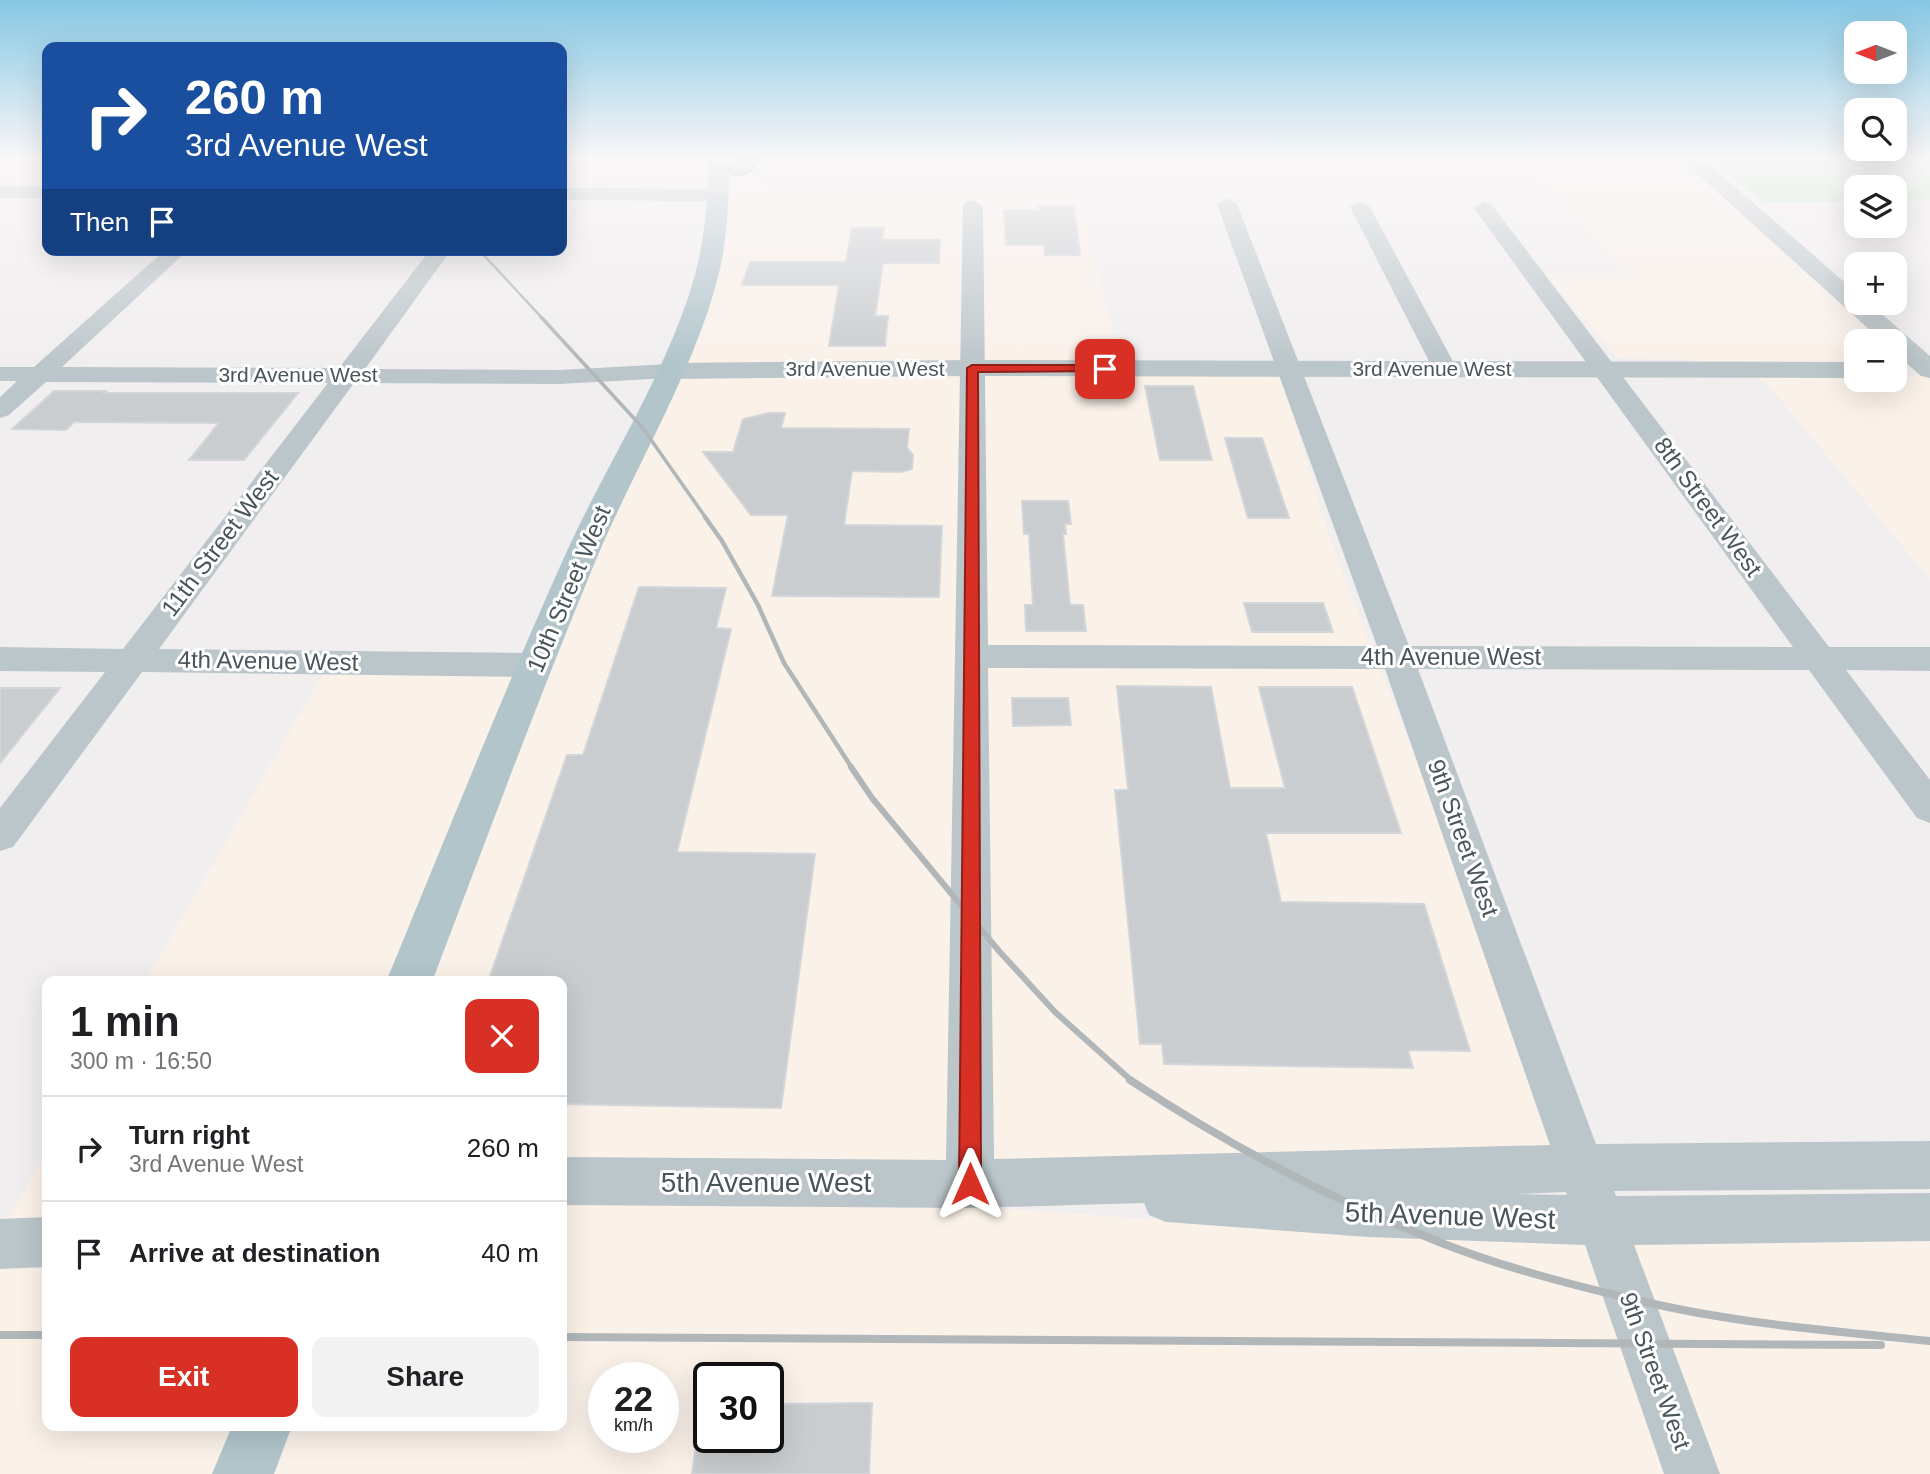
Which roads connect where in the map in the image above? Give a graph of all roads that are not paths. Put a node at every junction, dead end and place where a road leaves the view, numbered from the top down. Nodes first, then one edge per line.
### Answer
1 (721, 228) edge
2 (973, 228) edge
3 (1236, 228) edge
4 (1371, 228) edge
5 (1499, 228) edge
6 (1769, 228) edge
7 (171, 256) edge
8 (436, 256) edge
9 (972, 368) junction
10 (1291, 369) junction
11 (1446, 369) junction
12 (1607, 370) junction
13 (1844, 370) edge
14 (1907, 370) edge
15 (1930, 370) edge
16 (670, 371) junction
17 (0, 374) edge
18 (40, 374) junction
19 (347, 374) junction
20 (0, 410) edge
21 (971, 656) junction
22 (1397, 656) junction
23 (1819, 658) junction
24 (0, 659) edge
25 (132, 659) junction
26 (1930, 659) edge
27 (537, 666) junction
28 (1930, 808) edge
29 (0, 836) edge
30 (411, 976) edge
31 (1930, 1165) edge
32 (1583, 1168) junction
33 (567, 1181) edge
34 (970, 1184) junction
35 (1930, 1217) edge
36 (1601, 1221) junction
37 (42, 1242) edge
38 (0, 1244) edge
39 (260, 1431) edge
40 (243, 1474) edge
41 (1692, 1474) edge

1 - 16 main road, 10th Street West
2 - 9 street
3 - 10 street, 9th Street West
4 - 11 street
5 - 12 street, 8th Street West
6 - 15 street
7 - 18 street
8 - 19 street, 11th Street West
9 - 10 street, 3rd Avenue West
9 - 16 street, 3rd Avenue West
9 - 21 street
10 - 11 street, 3rd Avenue West
10 - 22 street, 9th Street West
11 - 12 street, 3rd Avenue West
12 - 13 street, 3rd Avenue West
12 - 23 street, 8th Street West
14 - 15 street
16 - 19 street, 3rd Avenue West
16 - 27 main road, 10th Street West
17 - 18 street, 3rd Avenue West
18 - 19 street, 3rd Avenue West
18 - 20 street
19 - 25 street, 11th Street West
21 - 22 street, 4th Avenue West
21 - 34 street
22 - 23 street, 4th Avenue West
22 - 32 street, 9th Street West
23 - 26 street, 4th Avenue West
23 - 28 street, 8th Street West
24 - 25 street, 4th Avenue West
25 - 27 street, 4th Avenue West
25 - 29 street, 11th Street West
27 - 30 main road, 10th Street West
31 - 32 street, 5th Avenue West
32 - 34 street, 5th Avenue West
32 - 36 street, 9th Street West
33 - 34 street, 5th Avenue West
34 - 36 street, 5th Avenue West
35 - 36 street, 5th Avenue West
36 - 41 street, 9th Street West
37 - 38 street
39 - 40 main road

